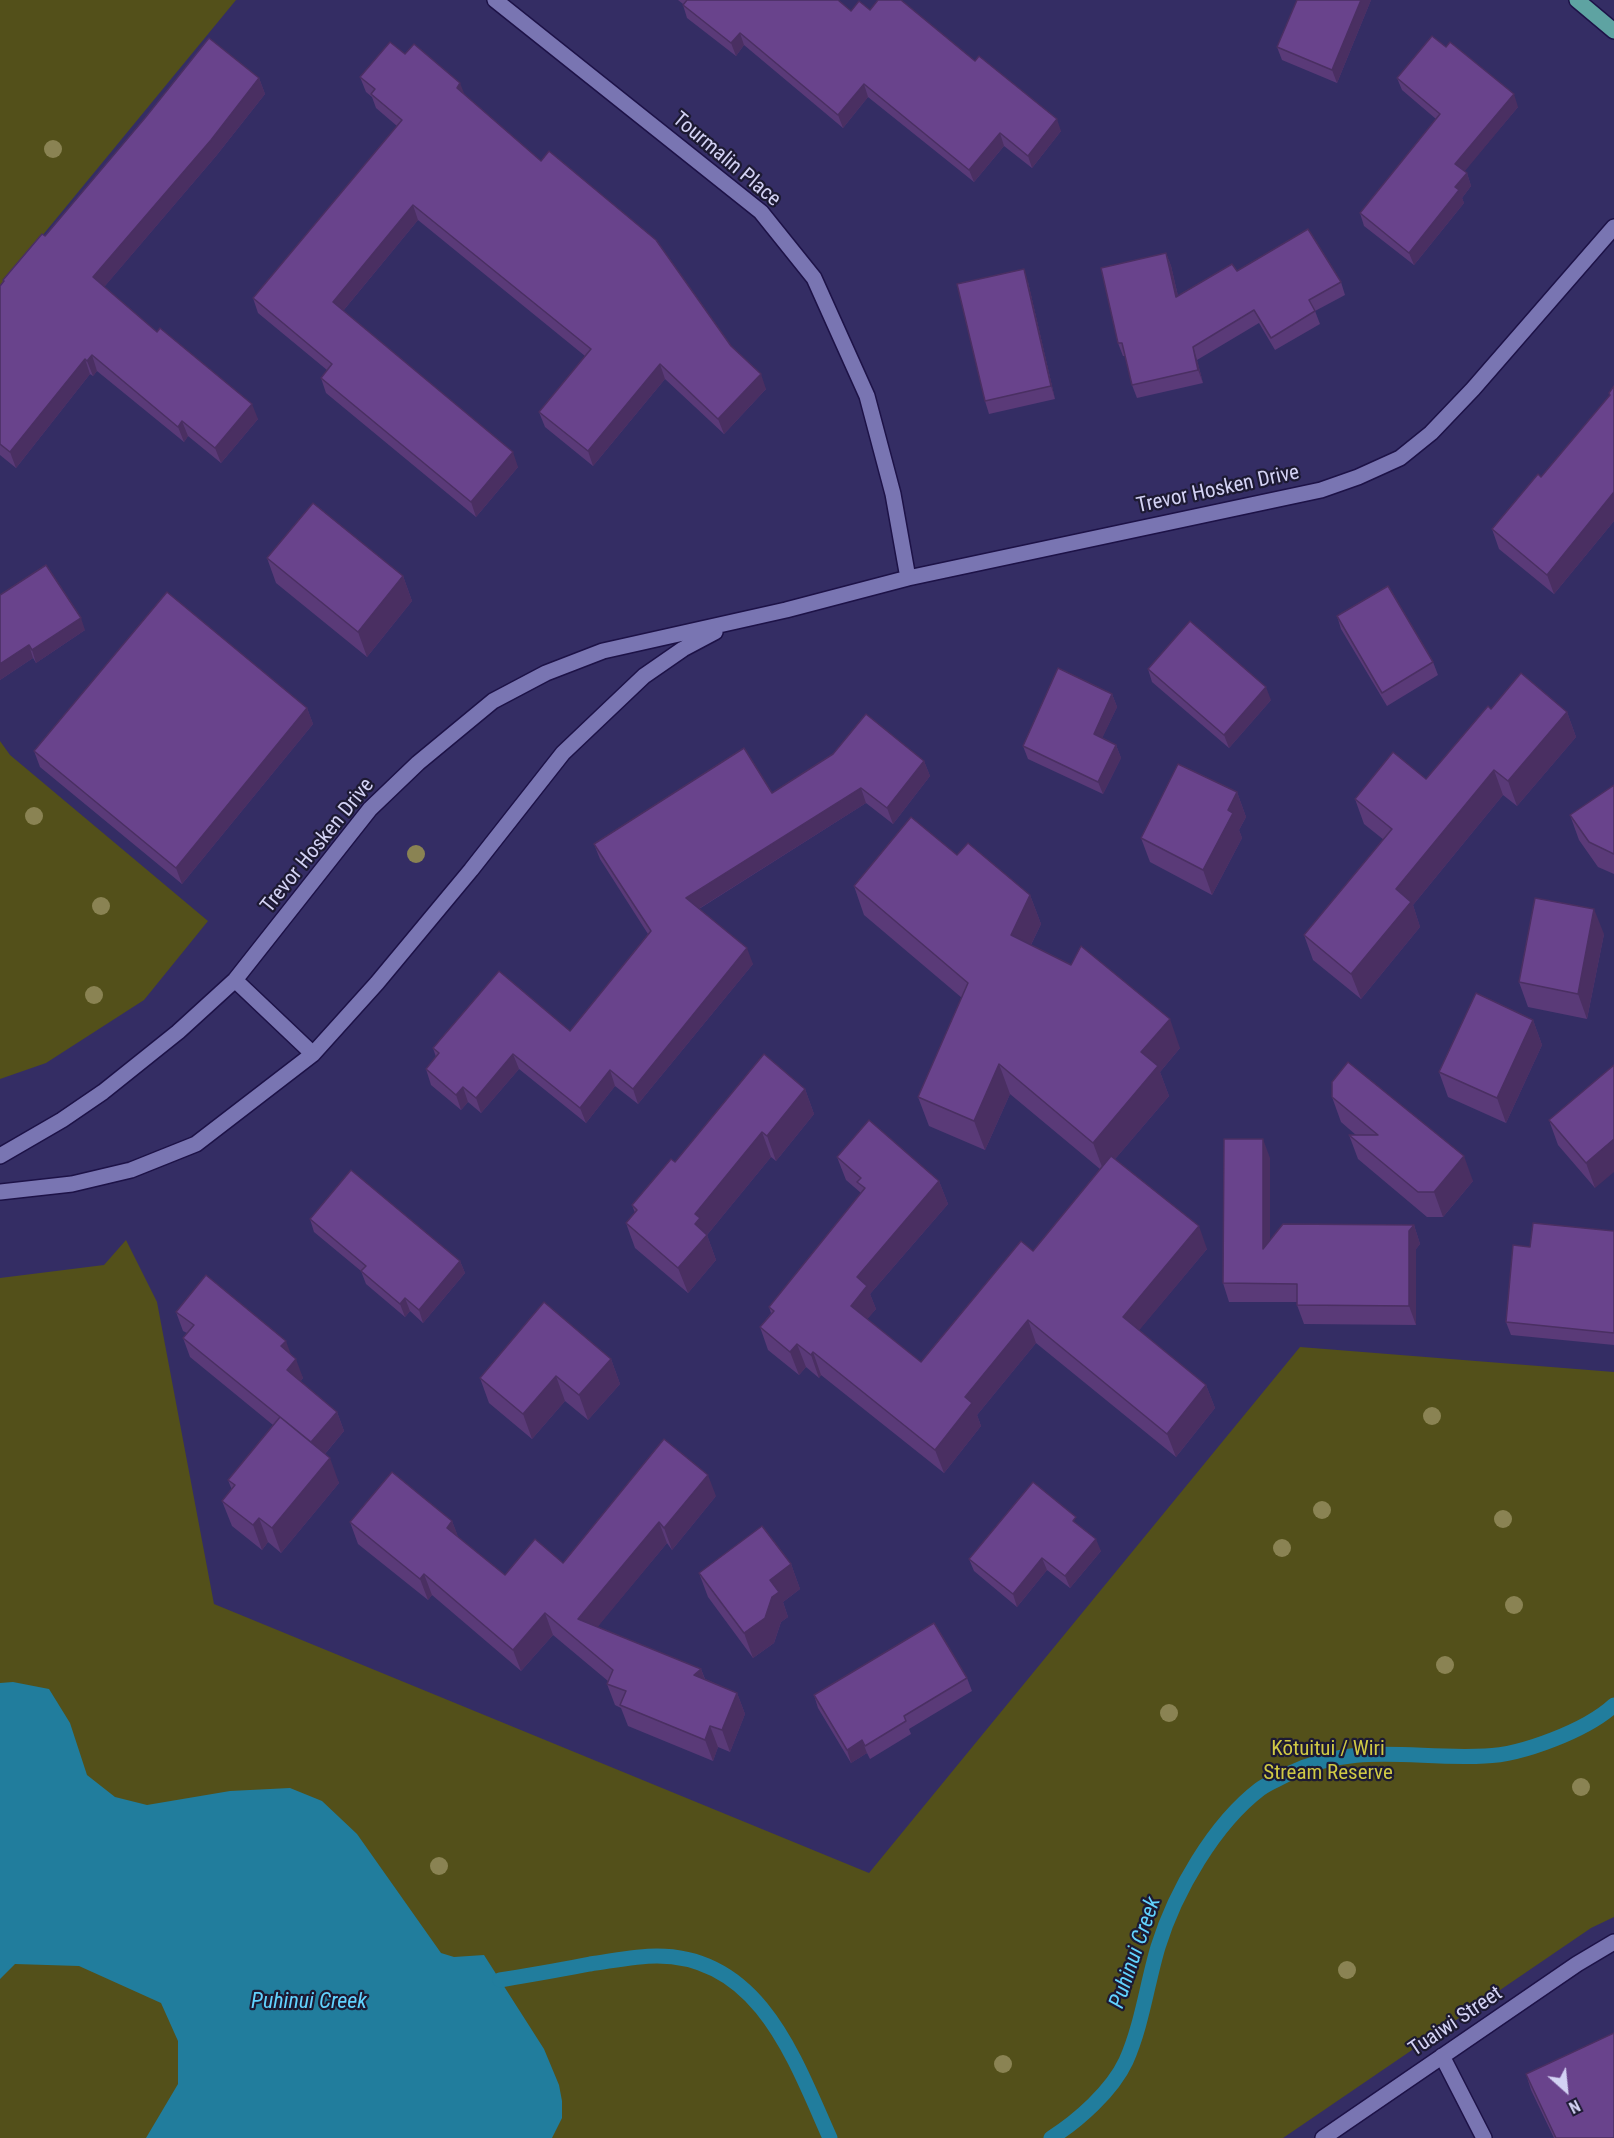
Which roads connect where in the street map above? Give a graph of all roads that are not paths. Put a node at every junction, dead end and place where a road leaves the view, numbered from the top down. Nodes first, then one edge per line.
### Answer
1 (495, 0) edge
2 (1577, 0) edge
3 (1614, 31) edge
4 (1614, 227) edge
5 (908, 578) junction
6 (734, 622) junction
7 (235, 980) junction
8 (313, 1054) junction
9 (0, 1156) edge
10 (0, 1192) edge
11 (1614, 1942) edge
12 (1442, 2056) junction
13 (1323, 2138) edge
14 (1484, 2138) edge

1 - 5 street, Tourmalin Place
2 - 3 main road
4 - 5 street, Trevor Hosken Drive
5 - 6 street, Trevor Hosken Drive
6 - 7 street, Trevor Hosken Drive
6 - 8 street, Trevor Hosken Drive
7 - 8 street
7 - 9 street, Trevor Hosken Drive
8 - 10 street, Trevor Hosken Drive
11 - 12 street, Tuaiwi Street
12 - 13 street, Tuaiwi Street
12 - 14 street

